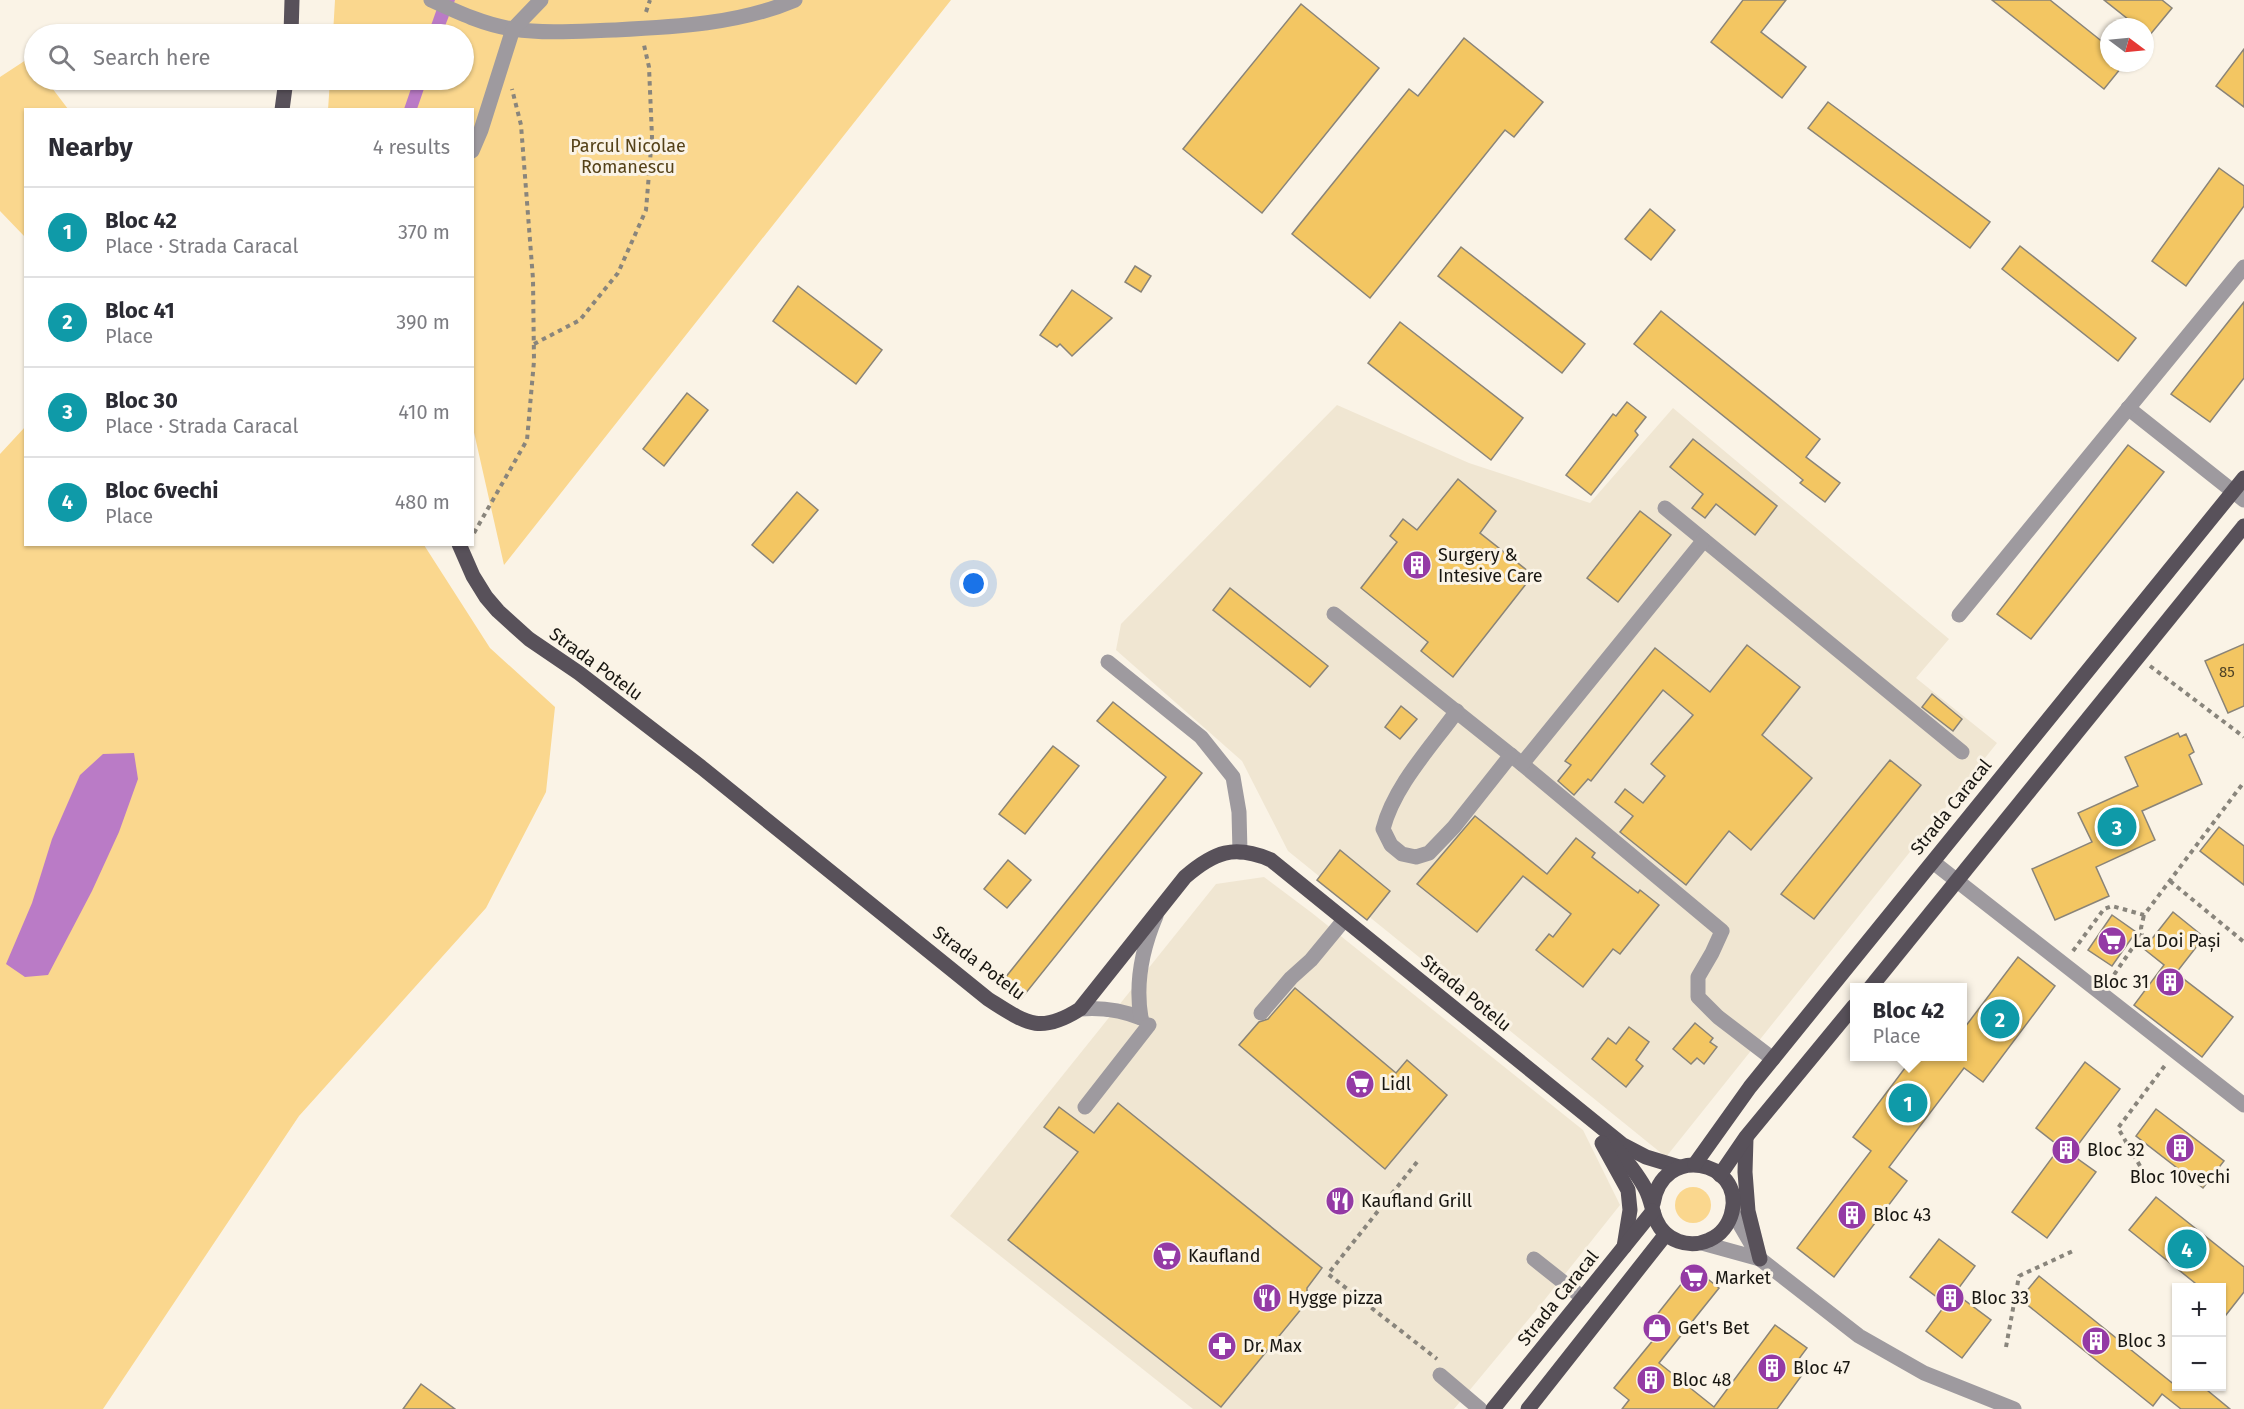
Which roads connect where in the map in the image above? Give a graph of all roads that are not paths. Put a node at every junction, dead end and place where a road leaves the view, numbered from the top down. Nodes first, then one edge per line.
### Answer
1 (292, 0) edge
2 (431, 0) edge
3 (541, 0) edge
4 (795, 0) edge
5 (291, 24) edge
6 (513, 29) junction
7 (285, 90) edge
8 (282, 108) edge
9 (474, 145) edge
10 (2244, 267) edge
11 (2127, 408) junction
12 (2244, 478) edge
13 (2239, 496) edge
14 (1665, 508) dead end
15 (2244, 526) edge
16 (1704, 540) junction
17 (460, 546) edge
18 (1334, 614) dead end
19 (1959, 615) dead end
20 (1108, 662) dead end
21 (1457, 711) junction
22 (1962, 752) dead end
23 (1516, 759) junction
24 (1240, 852) junction
25 (1933, 862) junction
26 (1956, 881) junction
27 (1159, 910) junction
28 (1344, 920) junction
29 (1873, 983) edge
30 (1080, 1009) junction
31 (1850, 1011) edge
32 (1261, 1013) dead end
33 (1149, 1025) dead end
34 (1773, 1059) junction
35 (2244, 1105) edge
36 (1085, 1107) dead end
37 (1595, 1123) junction
38 (1746, 1137) junction
39 (1695, 1164) junction
40 (1678, 1167) junction
41 (1720, 1174) junction
42 (1653, 1207) junction
43 (1732, 1211) junction
44 (1666, 1234) junction
45 (1702, 1243) junction
46 (1623, 1248) junction
47 (1534, 1258) dead end
48 (1760, 1259) junction
49 (1583, 1298) junction
50 (1439, 1368) road end
51 (1480, 1409) edge
52 (1493, 1409) edge
53 (1528, 1409) edge
54 (2014, 1409) edge

1 - 5 main road
2 - 6 street
3 - 6 street
4 - 6 street
6 - 9 street
7 - 8 main road
10 - 11 street
11 - 13 street
11 - 19 street
12 - 13 main road, Strada Caracal
13 - 25 main road, Strada Caracal
14 - 16 street
15 - 26 main road
16 - 22 street
16 - 23 street
17 - 30 main road, Strada Potelu
18 - 21 street
20 - 24 street
21 - 23 street
21 - 23 street
23 - 34 street
24 - 27 main road, Strada Potelu
24 - 28 main road, Strada Potelu
25 - 26 street
25 - 34 main road, Strada Caracal
26 - 29 main road
26 - 35 street
27 - 30 main road, Strada Potelu
27 - 30 street
28 - 32 street
28 - 37 main road, Strada Potelu
31 - 38 main road
33 - 36 street
34 - 39 main road, Strada Caracal
37 - 40 main road, Strada Potelu
37 - 42 main road, Strada Potelu
37 - 46 main road
38 - 41 main road
38 - 48 main road
39 - 40 main road
39 - 41 main road
40 - 42 main road
41 - 43 main road
42 - 44 main road
42 - 46 main road, Strada Caracal
43 - 45 main road
43 - 48 street
44 - 45 main road
44 - 53 main road
45 - 48 street
46 - 49 main road, Strada Caracal
47 - 49 street
48 - 54 street
49 - 52 main road, Strada Caracal
50 - 51 street

